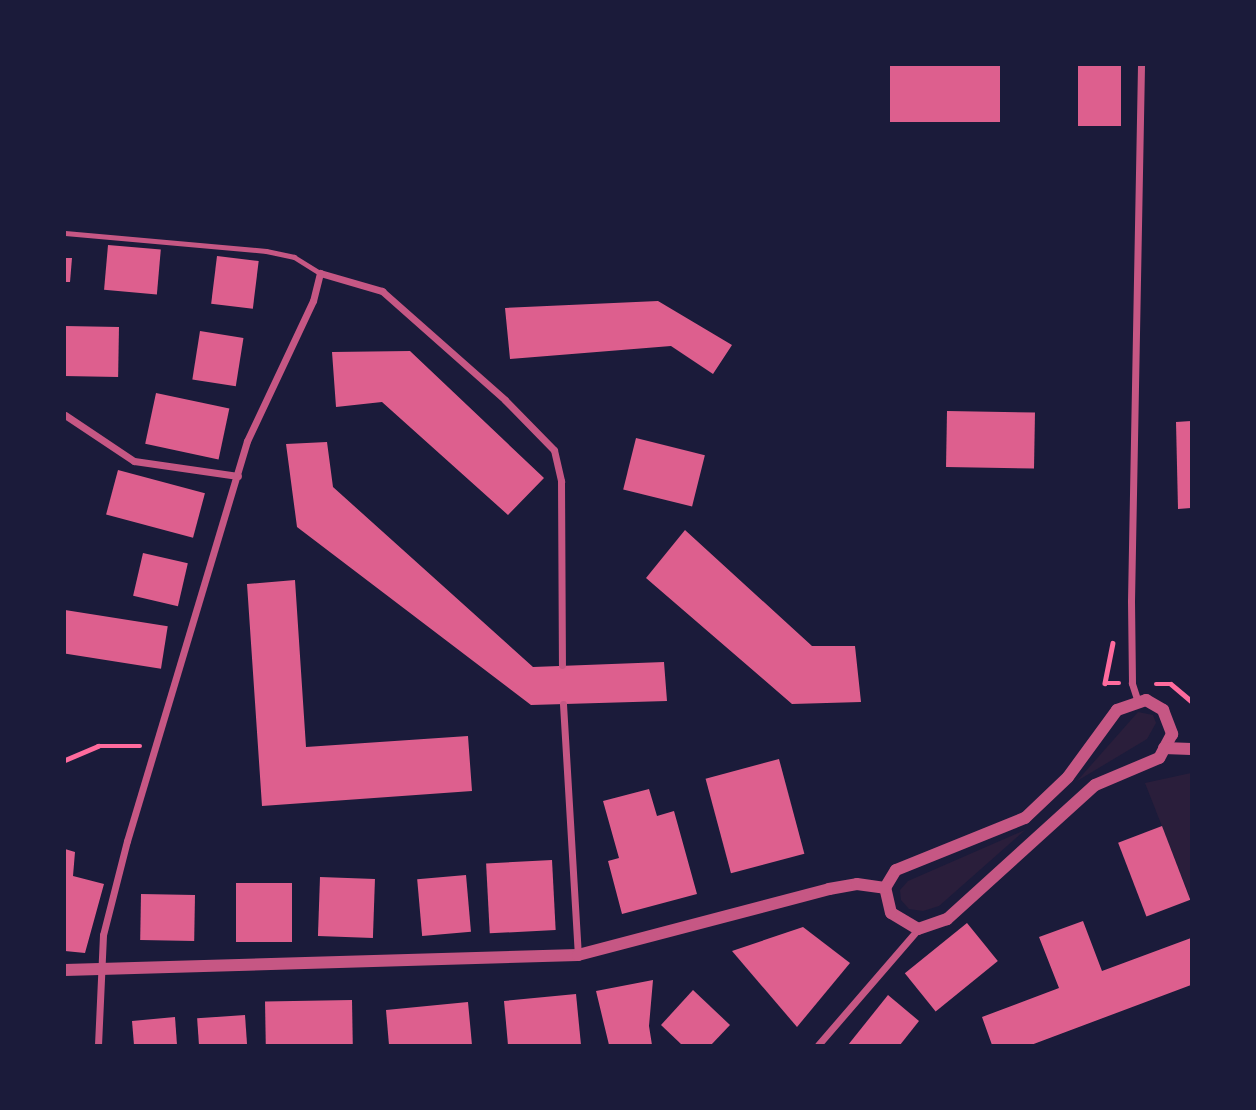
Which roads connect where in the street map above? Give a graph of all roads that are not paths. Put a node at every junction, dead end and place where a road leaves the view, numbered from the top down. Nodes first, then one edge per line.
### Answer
1 (1141, 65) edge
2 (65, 233) edge
3 (320, 273) junction
4 (65, 415) edge
5 (238, 476) junction
6 (562, 666) dead end
7 (1138, 702) junction
8 (563, 704) dead end
9 (1164, 748) junction
10 (1191, 749) edge
11 (885, 888) junction
12 (918, 929) junction
13 (578, 955) junction
14 (102, 968) junction
15 (65, 970) edge
16 (98, 1045) edge
17 (818, 1045) edge

1 - 7 street
2 - 3 lane
3 - 5 street
3 - 6 street
4 - 5 street
5 - 14 street
7 - 9 street
7 - 11 street
8 - 13 street
9 - 10 street
9 - 12 street
11 - 12 street
11 - 13 street
12 - 17 street
13 - 14 street
14 - 15 street
14 - 16 street

